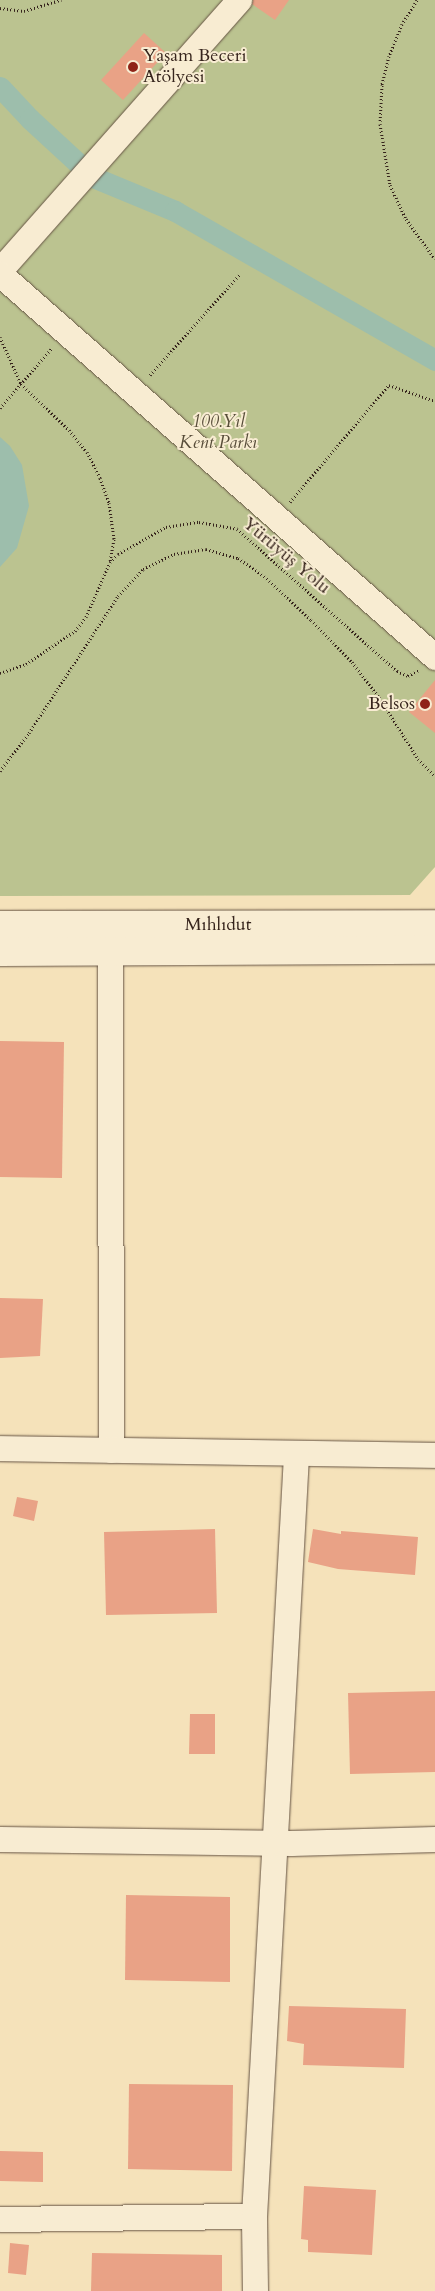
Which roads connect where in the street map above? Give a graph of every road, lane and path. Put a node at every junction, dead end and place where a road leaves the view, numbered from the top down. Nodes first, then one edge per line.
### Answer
1 (61, 0) edge
2 (239, 0) edge
3 (417, 0) edge
4 (0, 8) edge
5 (435, 259) edge
6 (0, 272) edge
7 (240, 274) dead end
8 (66, 332) junction
9 (0, 337) edge
10 (21, 384) junction
11 (135, 393) junction
12 (435, 401) edge
13 (0, 408) edge
14 (277, 517) junction
15 (110, 562) junction
16 (434, 656) edge
17 (0, 673) edge
18 (0, 771) edge
19 (435, 776) edge
20 (435, 924) edge
21 (0, 925) edge
22 (435, 950) edge
23 (0, 952) edge
24 (110, 952) junction
25 (0, 1448) edge
26 (112, 1450) junction
27 (296, 1455) junction
28 (435, 1455) edge
29 (0, 1839) edge
30 (435, 1839) edge
31 (276, 1842) junction
32 (254, 2216) junction
33 (0, 2219) edge
34 (256, 2291) edge

1 - 4 path
2 - 6 street
3 - 5 path
6 - 8 street
7 - 11 path
8 - 10 path
8 - 11 street
9 - 10 path
10 - 13 path
10 - 15 path
11 - 14 street
12 - 14 path
14 - 16 street
15 - 16 path, Yürüyüş Yolu
15 - 17 path
18 - 19 path
20 - 21 main road, Mıhlıdut
22 - 24 main road, Mıhlıdut
23 - 24 main road, Mıhlıdut
24 - 26 street
25 - 26 street
26 - 27 street
27 - 28 street
27 - 31 street
29 - 31 street
30 - 31 street
31 - 32 street
32 - 33 street
32 - 34 street

